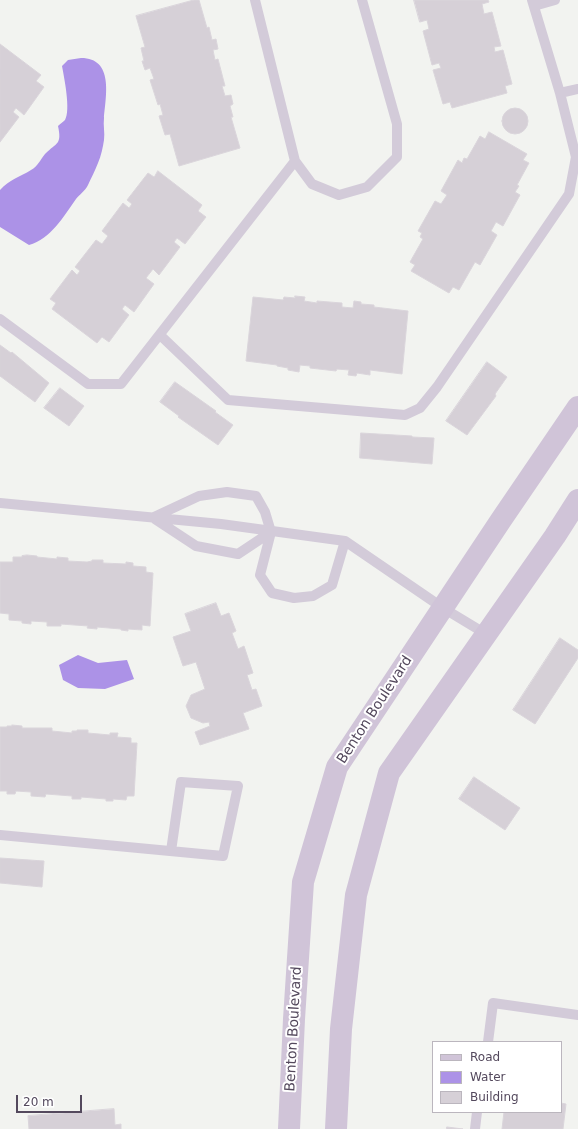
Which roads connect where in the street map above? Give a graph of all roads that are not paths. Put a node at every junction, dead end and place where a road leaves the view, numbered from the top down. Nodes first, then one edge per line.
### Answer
1 (255, 0) edge
2 (362, 0) edge
3 (555, 0) edge
4 (533, 3) edge
5 (578, 89) edge
6 (560, 93) junction
7 (574, 138) edge
8 (296, 161) junction
9 (574, 192) edge
10 (0, 319) edge
11 (160, 335) junction
12 (578, 408) edge
13 (578, 500) edge
14 (0, 503) edge
15 (154, 517) junction
16 (271, 532) junction
17 (345, 541) junction
18 (443, 608) junction
19 (486, 634) junction
20 (0, 835) edge
21 (171, 851) junction
22 (578, 1015) edge
23 (488, 1041) edge
24 (477, 1113) edge
25 (289, 1129) edge
26 (336, 1129) edge
27 (475, 1129) edge

1 - 8 lane
2 - 8 lane
3 - 4 lane
4 - 6 lane
5 - 6 lane
6 - 7 lane
7 - 9 lane
8 - 11 lane
9 - 11 lane
10 - 11 lane
12 - 18 street, Benton Boulevard
13 - 19 street
14 - 15 lane
15 - 16 lane
15 - 16 lane
15 - 16 lane
16 - 17 lane
16 - 17 lane
17 - 18 lane
18 - 19 lane
18 - 25 street, Benton Boulevard
19 - 26 street
20 - 21 lane
21 - 21 lane
22 - 23 lane
24 - 27 lane

